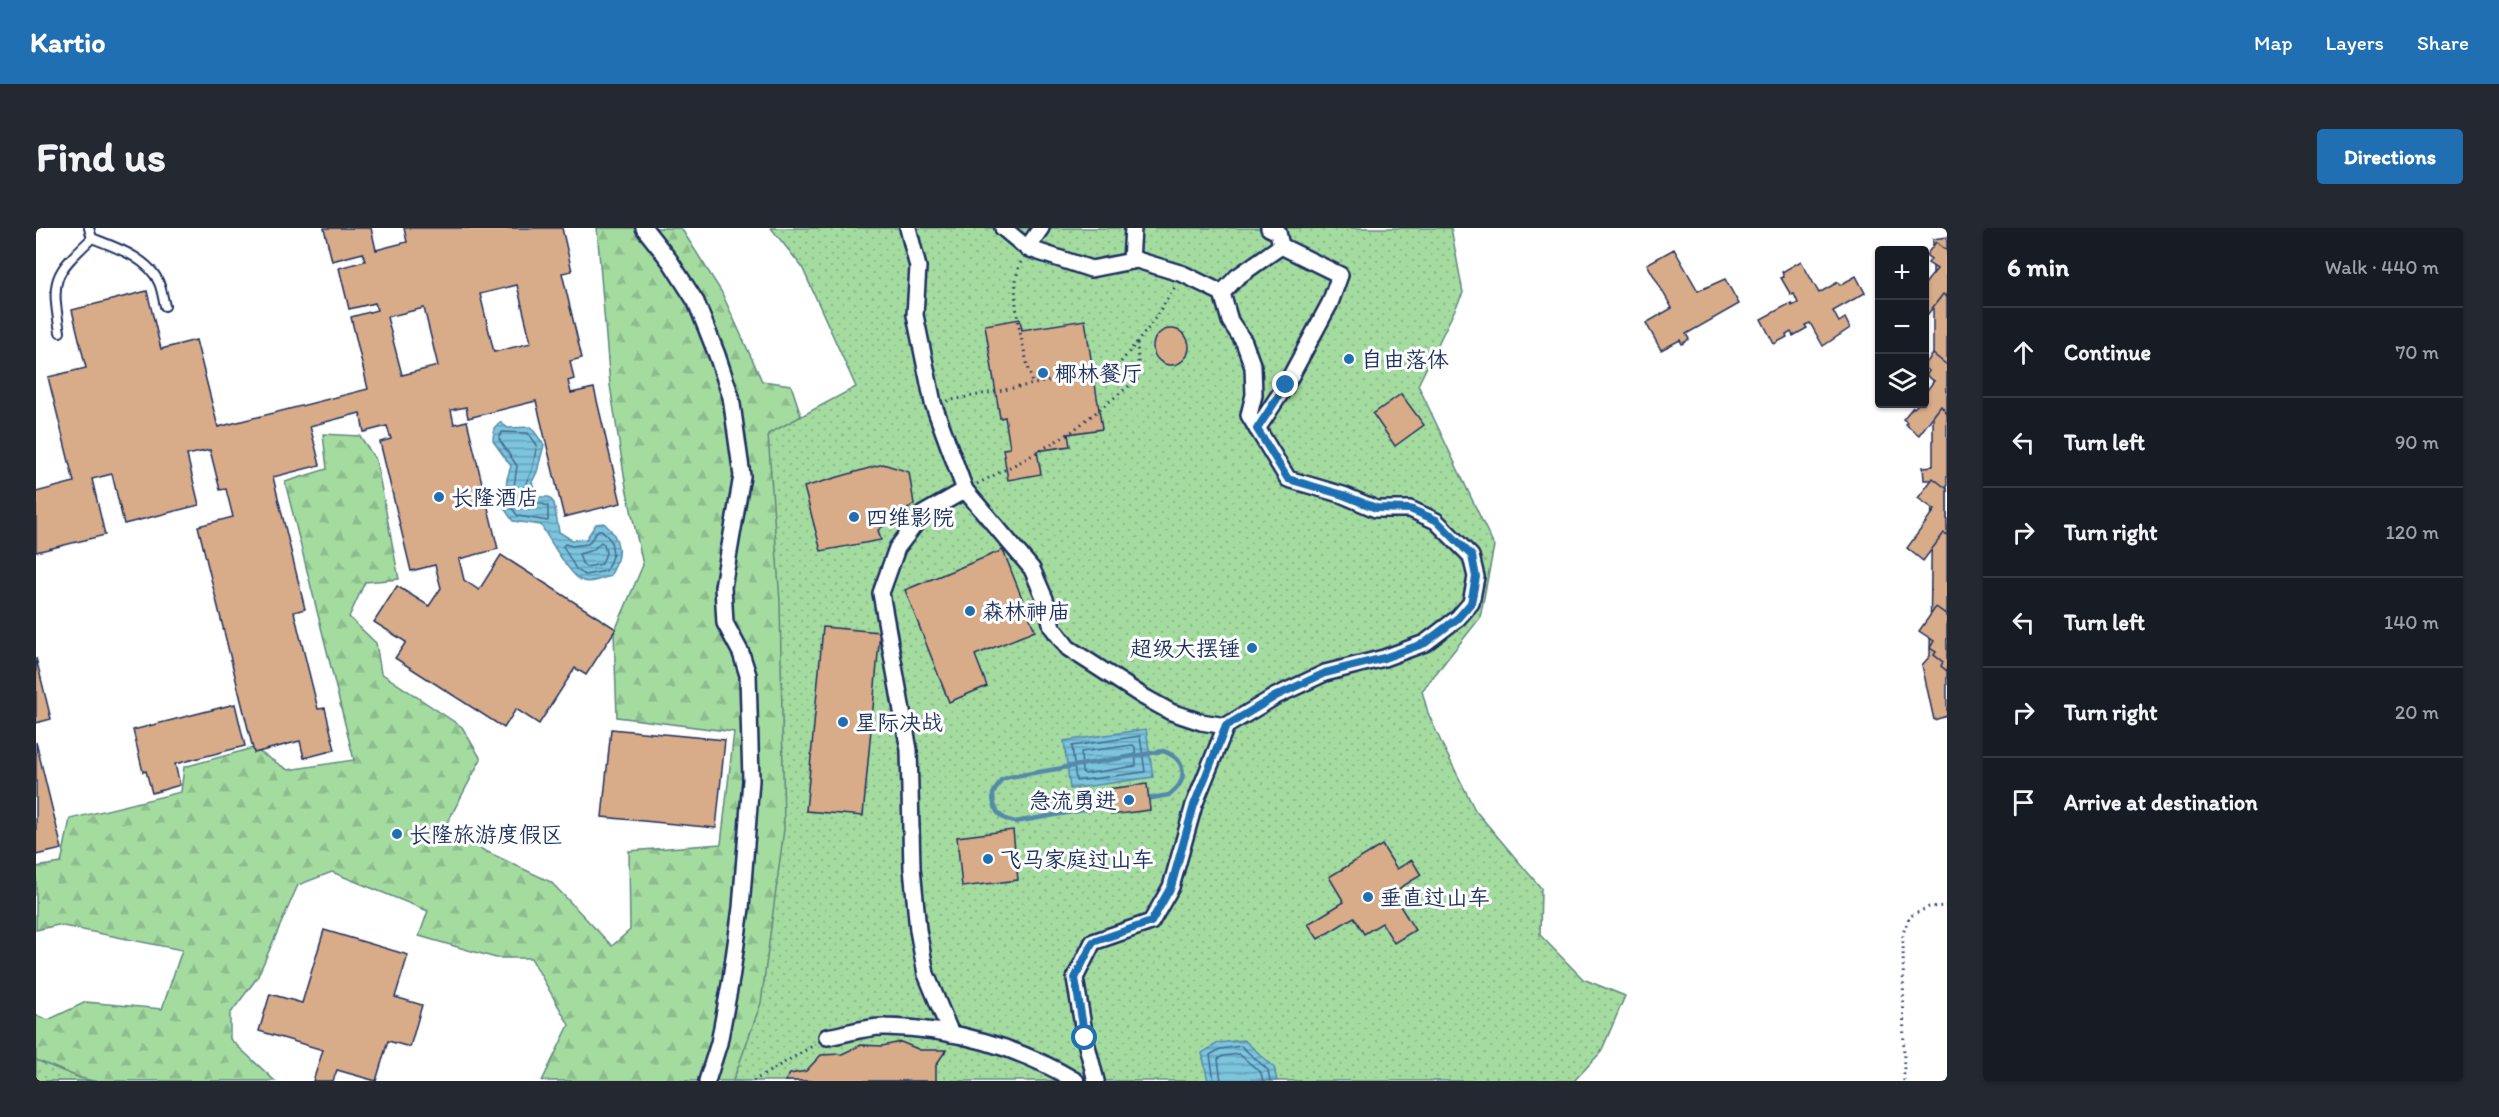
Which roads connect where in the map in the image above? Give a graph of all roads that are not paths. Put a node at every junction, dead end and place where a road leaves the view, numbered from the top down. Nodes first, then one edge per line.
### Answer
1 (89, 228) edge
2 (644, 228) edge
3 (908, 228) edge
4 (1003, 228) edge
5 (1041, 228) edge
6 (1133, 228) edge
7 (1269, 228) edge
8 (92, 238) junction
9 (1281, 246) junction
10 (1027, 248) junction
11 (1131, 261) junction
12 (1222, 293) junction
13 (165, 306) dead end
14 (60, 332) dead end
15 (1257, 429) junction
16 (965, 490) junction
17 (1226, 726) junction
18 (951, 1034) junction
19 (827, 1037) road end
20 (707, 1081) edge
21 (1076, 1081) edge
22 (1096, 1081) edge

1 - 8 lane
2 - 20 street
3 - 16 street
4 - 10 street
5 - 10 street
6 - 11 street
7 - 9 street
8 - 13 lane
8 - 14 lane
9 - 12 street
9 - 15 street
10 - 11 street
11 - 12 street
12 - 15 street
15 - 17 street
16 - 17 street
16 - 18 street
17 - 22 street
18 - 19 street
18 - 21 street

